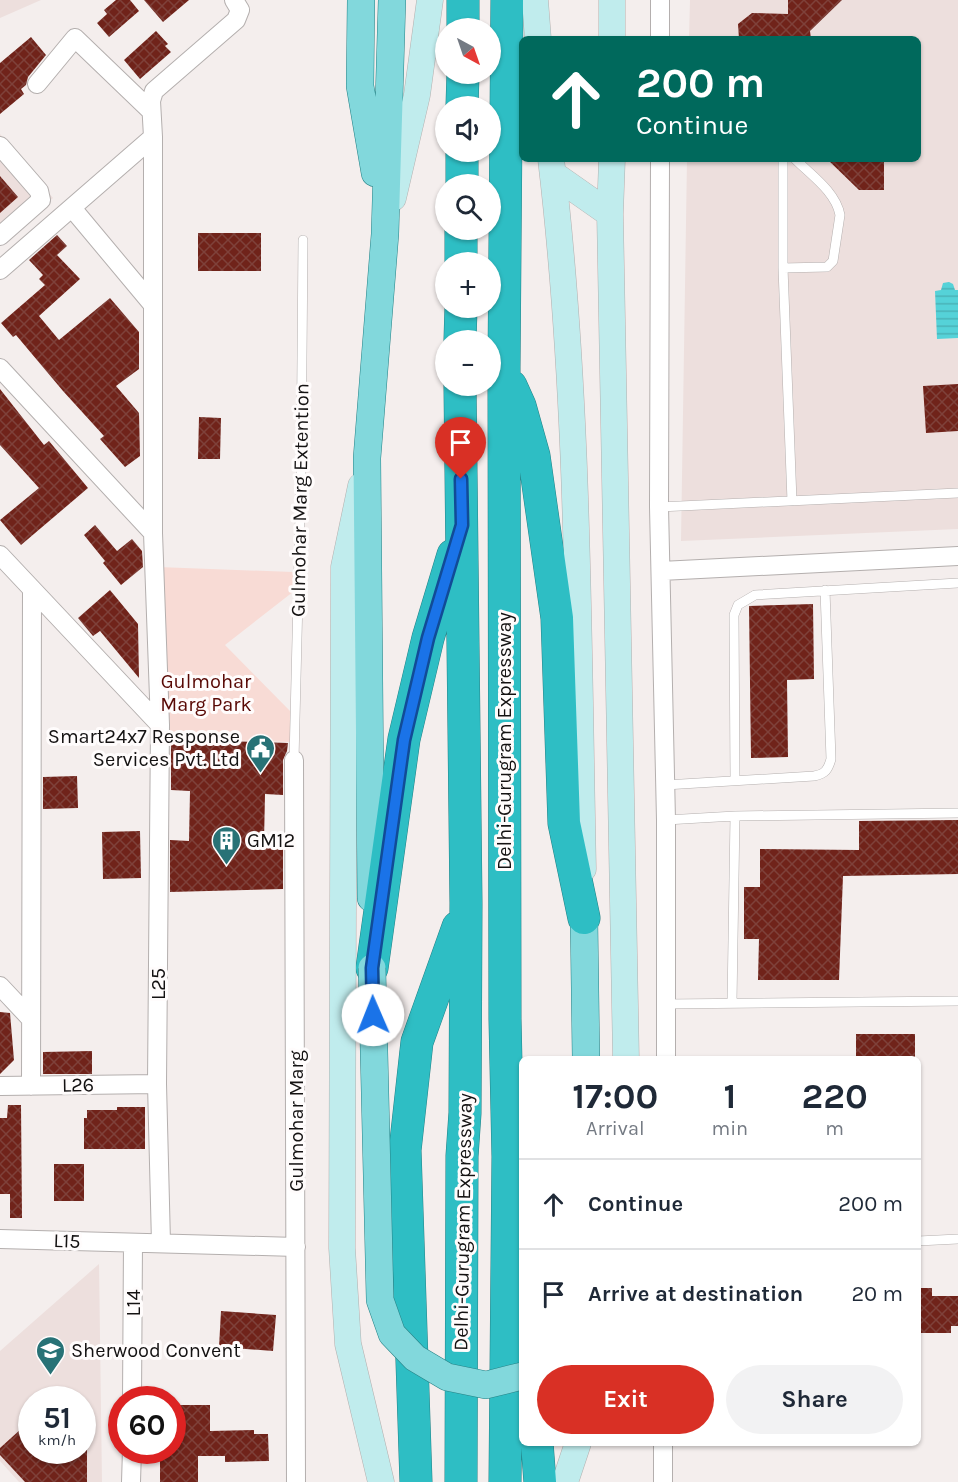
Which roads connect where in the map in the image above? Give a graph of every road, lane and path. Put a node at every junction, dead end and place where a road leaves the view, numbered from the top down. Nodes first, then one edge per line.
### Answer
1 (234, 0) edge
2 (361, 0) edge
3 (392, 0) edge
4 (430, 0) edge
5 (463, 0) edge
6 (507, 0) edge
7 (535, 0) edge
8 (612, 0) edge
9 (660, 0) edge
10 (463, 18) edge
11 (537, 36) edge
12 (612, 36) edge
13 (660, 36) edge
14 (36, 84) dead end
15 (151, 111) junction
16 (153, 137) junction
17 (0, 146) edge
18 (612, 162) edge
19 (660, 162) edge
20 (783, 162) edge
21 (798, 162) edge
22 (552, 166) edge
23 (72, 207) junction
24 (610, 213) junction
25 (385, 234) junction
26 (0, 236) edge
27 (303, 240) dead end
28 (783, 268) junction
29 (0, 270) edge
30 (153, 305) junction
31 (0, 368) edge
32 (504, 368) junction
33 (460, 396) edge
34 (367, 458) junction
35 (958, 493) edge
36 (792, 501) junction
37 (659, 507) junction
38 (462, 525) junction
39 (153, 533) junction
40 (0, 555) edge
41 (958, 556) edge
42 (661, 571) junction
43 (958, 583) edge
44 (32, 590) junction
45 (825, 590) junction
46 (160, 725) junction
47 (294, 760) joint
48 (735, 780) junction
49 (665, 785) junction
50 (958, 813) edge
51 (735, 816) junction
52 (666, 820) junction
53 (466, 903) junction
54 (584, 918) junction
55 (372, 968) junction
56 (0, 986) edge
57 (958, 1001) edge
58 (732, 1002) junction
59 (666, 1004) junction
60 (30, 1018) junction
61 (586, 1056) edge
62 (626, 1056) edge
63 (666, 1056) edge
64 (157, 1084) junction
65 (0, 1086) edge
66 (31, 1086) junction
67 (508, 1188) junction
68 (519, 1236) edge
69 (0, 1239) edge
70 (958, 1239) edge
71 (921, 1240) edge
72 (133, 1243) junction
73 (161, 1244) junction
74 (296, 1247) junction
75 (519, 1377) edge
76 (132, 1386) edge
77 (537, 1446) edge
78 (577, 1446) edge
79 (663, 1446) edge
80 (132, 1464) edge
81 (131, 1482) edge
82 (296, 1482) edge
83 (381, 1482) edge
84 (416, 1482) edge
85 (461, 1482) edge
86 (505, 1482) edge
87 (540, 1482) edge
88 (565, 1482) edge
89 (663, 1482) edge

1 - 15 street
2 - 25 main road
3 - 25 main road
4 - 25 main road
5 - 10 highway
6 - 32 highway, Delhi-Gurugram Expressway
7 - 11 main road
8 - 12 main road
9 - 13 street
14 - 15 street
15 - 16 street, L25
16 - 23 street
16 - 30 street, L25
17 - 26 street
18 - 24 main road
19 - 37 street
20 - 28 lane
21 - 28 lane
22 - 24 main road
22 - 54 main road
23 - 29 street
23 - 30 street
24 - 62 main road
25 - 34 main road
27 - 47 lane, Gulmohar Marg Extention
28 - 36 lane
30 - 39 street, L25
31 - 39 street
32 - 54 highway
32 - 67 highway, Delhi-Gurugram Expressway
33 - 38 highway, Delhi-Gurugram Expressway
34 - 55 main road
34 - 83 main road
35 - 36 lane
36 - 37 lane
37 - 42 street
38 - 53 highway, Delhi-Gurugram Expressway
38 - 55 highway
39 - 46 street, L25
40 - 44 street
41 - 42 street
42 - 49 street
43 - 45 lane
44 - 46 street
44 - 60 street
45 - 48 lane
45 - 48 lane
46 - 64 street, L25
47 - 74 street, Gulmohar Marg
48 - 49 lane
49 - 52 street
50 - 51 lane
51 - 52 lane
51 - 58 lane
52 - 59 street
53 - 84 highway
53 - 85 highway, Delhi-Gurugram Expressway
54 - 61 main road
55 - 75 main road, bridge
56 - 60 street
57 - 58 lane
58 - 59 lane
59 - 63 street
60 - 66 street
64 - 66 street, L26
64 - 73 street, L25
65 - 66 street, L26
67 - 68 highway
67 - 86 highway, Delhi-Gurugram Expressway
69 - 72 street, L15
70 - 71 lane
72 - 73 street, L15
72 - 76 street, L14
73 - 74 street, L15
74 - 82 street, Gulmohar Marg
77 - 87 highway
78 - 88 main road
79 - 89 street
80 - 81 street

